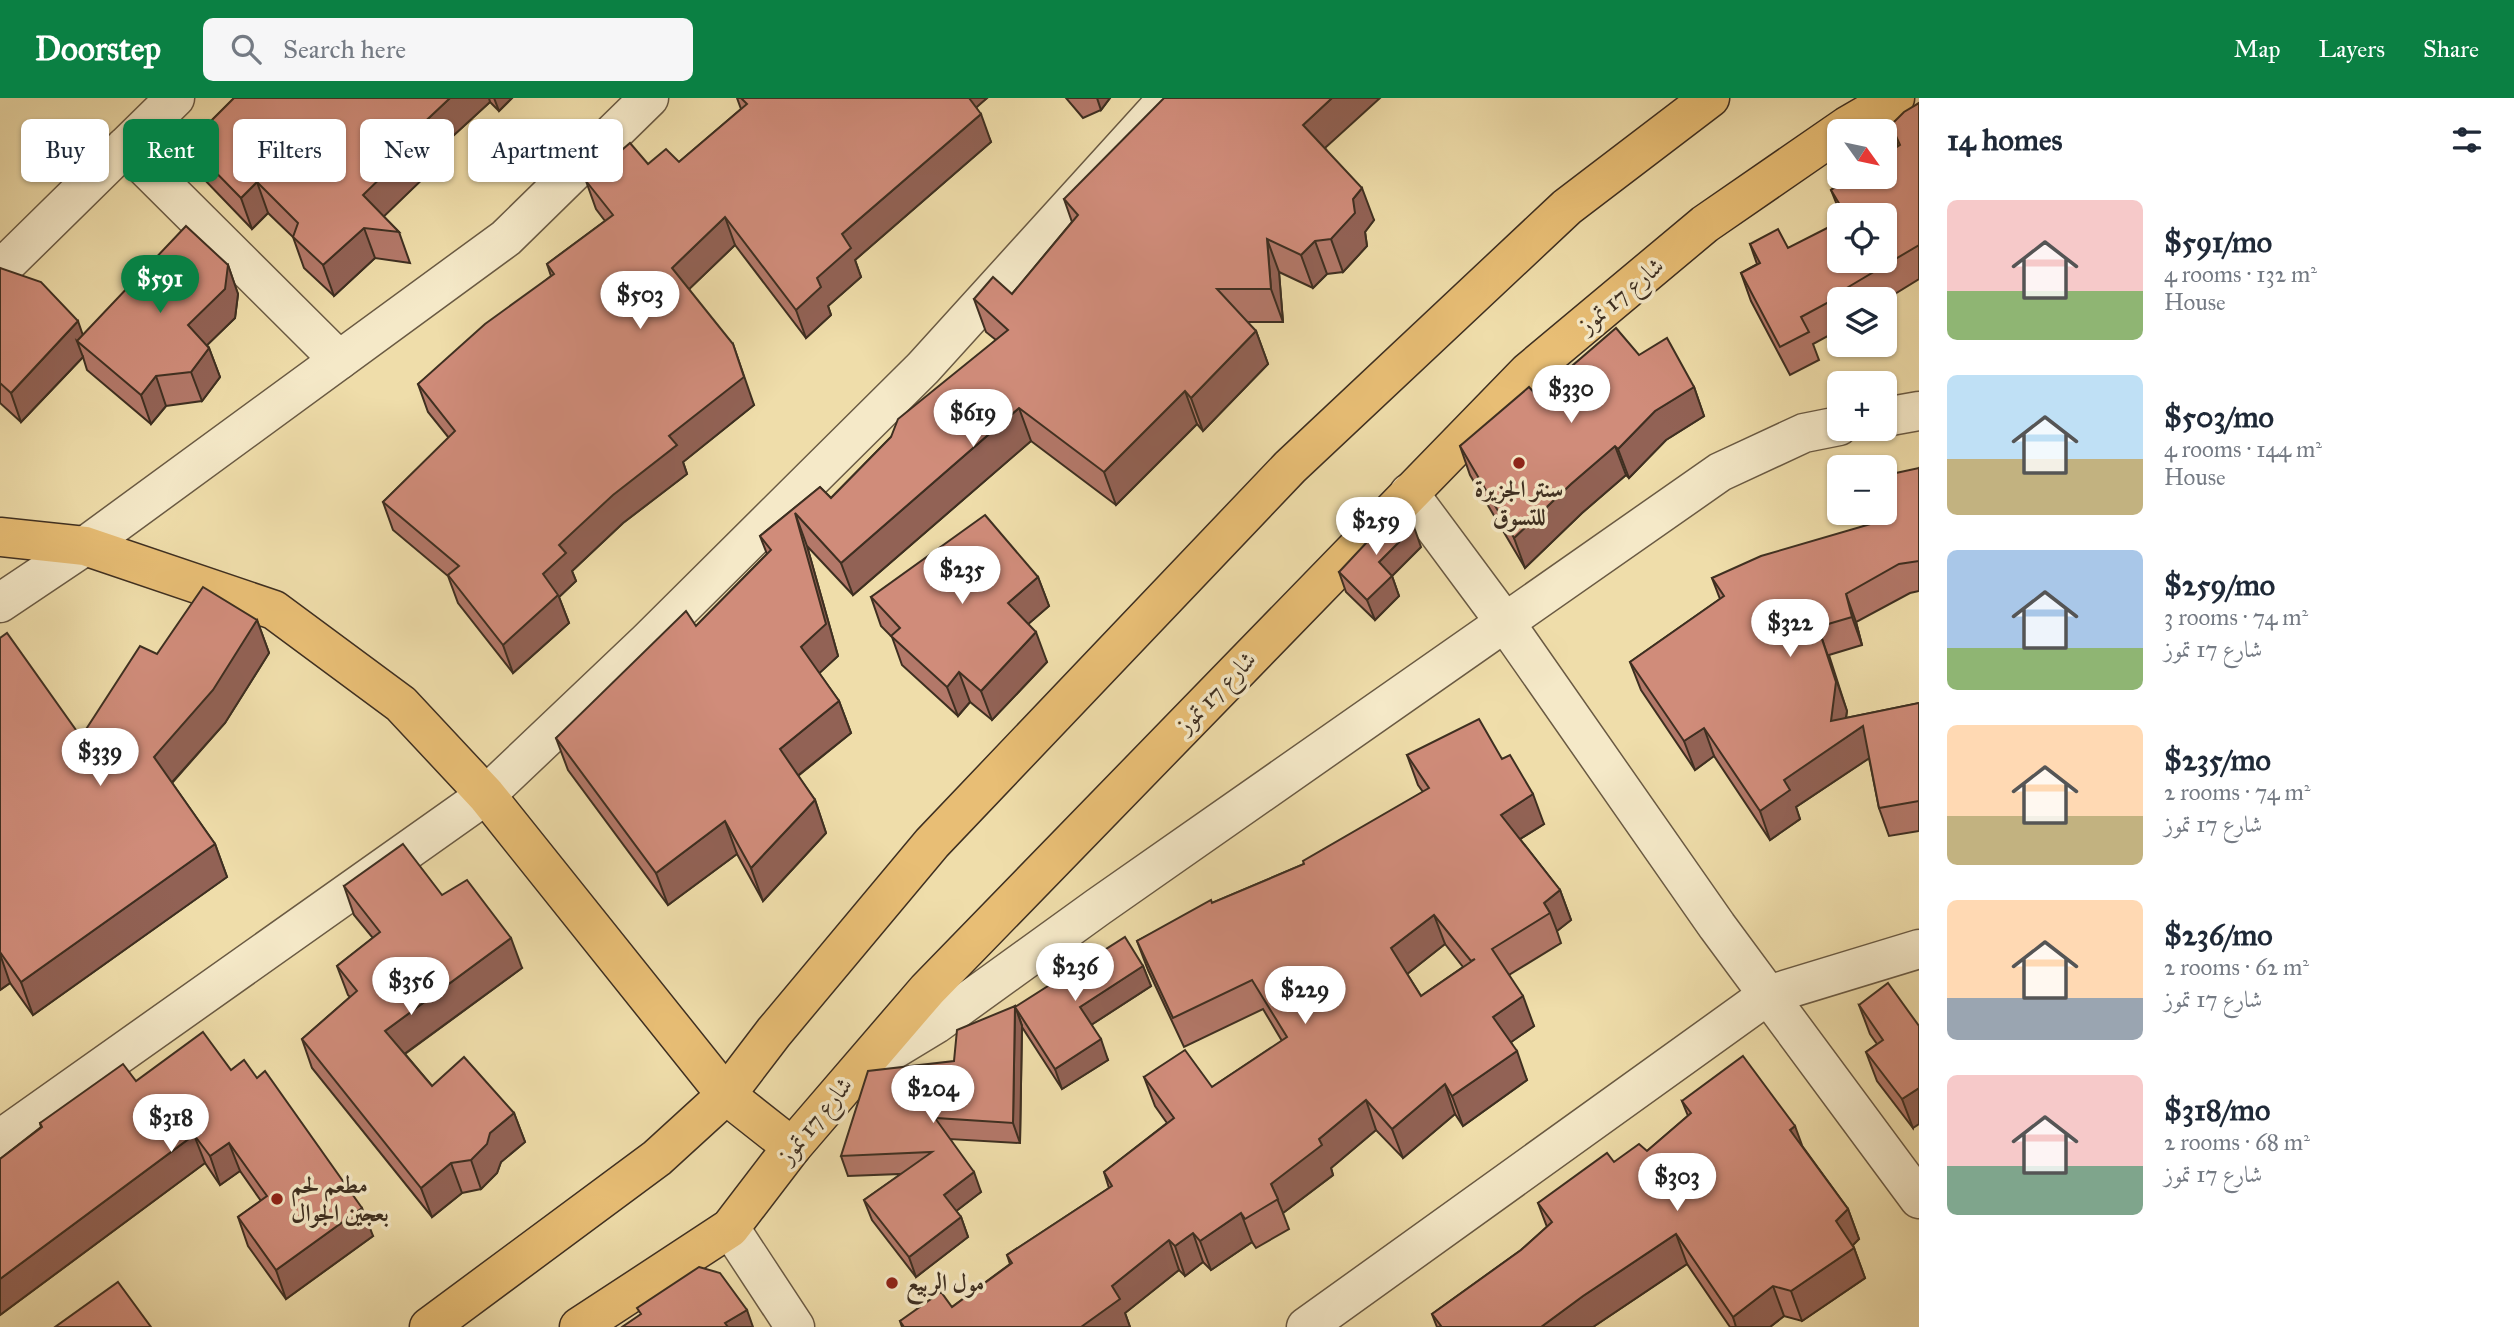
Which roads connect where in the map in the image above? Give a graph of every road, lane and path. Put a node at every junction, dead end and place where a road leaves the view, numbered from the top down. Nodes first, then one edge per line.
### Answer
1 (175, 98) edge
2 (649, 98) edge
3 (1168, 98) edge
4 (1710, 98) edge
5 (1895, 98) edge
6 (154, 119) edge
7 (123, 150) edge
8 (160, 182) edge
9 (0, 270) edge
10 (340, 359) junction
11 (1919, 411) edge
12 (1897, 415) edge
13 (1827, 428) edge
14 (1409, 493) junction
15 (0, 537) edge
16 (85, 546) junction
17 (0, 603) edge
18 (1504, 621) junction
19 (486, 795) junction
20 (1919, 949) edge
21 (1768, 995) junction
22 (852, 1075) junction
23 (726, 1095) junction
24 (0, 1139) edge
25 (792, 1147) junction
26 (1919, 1199) edge
27 (730, 1228) junction
28 (429, 1327) edge
29 (579, 1327) edge
30 (795, 1327) edge
31 (1306, 1327) edge

1 - 6 street
2 - 10 street
3 - 19 street
4 - 23 main road
5 - 14 main road, شارع 17 تموز
7 - 9 street
8 - 10 street
10 - 16 street
11 - 12 street
13 - 18 street
14 - 18 street
14 - 22 main road, شارع 17 تموز
15 - 16 main road
16 - 17 street
16 - 19 main road
18 - 21 street
18 - 22 street
19 - 23 main road
19 - 24 street
20 - 21 street
21 - 26 street
21 - 31 street
22 - 25 main road, شارع 17 تموز
23 - 25 main road
23 - 28 main road
25 - 27 main road, شارع 17 تموز
27 - 29 main road, شارع 17 تموز
27 - 30 street

